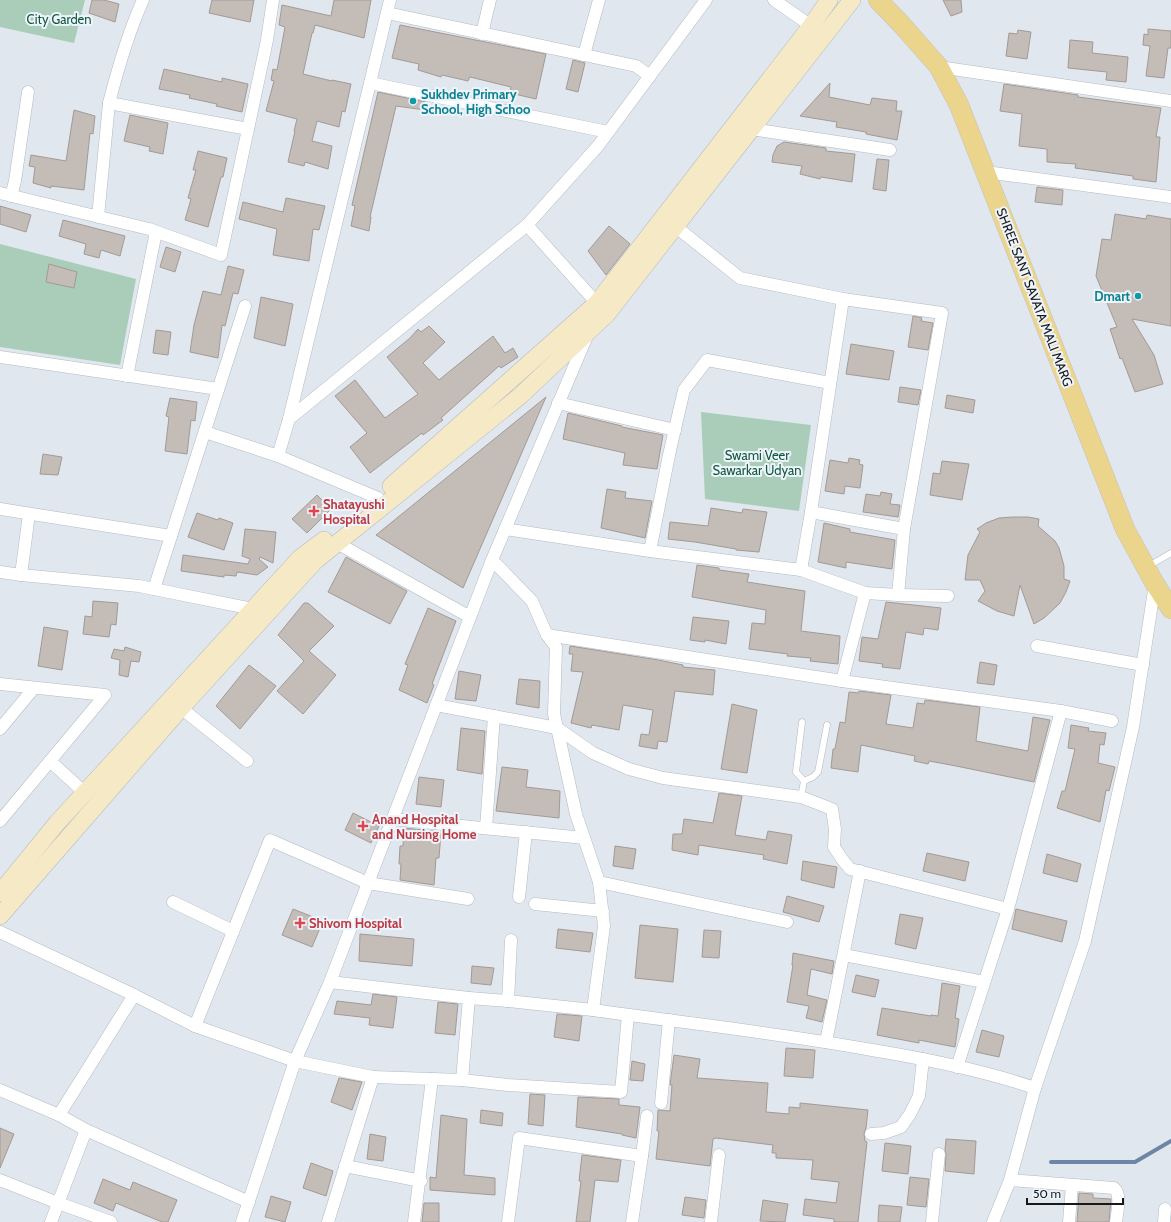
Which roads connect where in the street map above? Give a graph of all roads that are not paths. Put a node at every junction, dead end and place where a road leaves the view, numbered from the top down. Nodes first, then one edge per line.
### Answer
1 (143, 0) edge
2 (273, 0) edge
3 (390, 0) edge
4 (490, 0) edge
5 (599, 0) edge
6 (706, 0) edge
7 (774, 0) edge
8 (829, 0) edge
9 (852, 0) edge
10 (878, 0) edge
11 (387, 14) junction
12 (817, 30) junction
13 (482, 34) junction
14 (584, 55) junction
15 (939, 67) junction
16 (650, 76) junction
17 (370, 83) junction
18 (28, 92) dead end
19 (1171, 101) edge
20 (109, 103) junction
21 (248, 129) junction
22 (751, 129) junction
23 (608, 132) junction
24 (890, 150) dead end
25 (986, 172) junction
26 (6, 194) edge
27 (1171, 197) edge
28 (98, 217) junction
29 (527, 225) junction
30 (675, 226) junction
31 (156, 232) junction
32 (843, 299) junction
33 (245, 306) dead end
34 (602, 309) junction
35 (588, 331) junction
36 (0, 358) edge
37 (127, 376) junction
38 (830, 383) junction
39 (218, 389) junction
40 (558, 404) junction
41 (289, 419) junction
42 (675, 430) junction
43 (204, 432) junction
44 (278, 456) junction
45 (378, 498) junction
46 (0, 509) edge
47 (811, 512) junction
48 (30, 514) junction
49 (505, 529) junction
50 (904, 529) junction
51 (171, 536) junction
52 (337, 543) junction
53 (650, 551) junction
54 (1171, 553) edge
55 (492, 560) junction
56 (801, 570) junction
57 (0, 572) edge
58 (21, 575) junction
59 (1150, 576) junction
60 (154, 589) junction
61 (865, 593) junction
62 (898, 595) junction
63 (948, 596) dead end
64 (1171, 609) edge
65 (260, 611) junction
66 (470, 617) junction
67 (547, 635) junction
68 (1037, 646) dead end
69 (1143, 665) junction
70 (842, 681) junction
71 (0, 684) edge
72 (34, 688) junction
73 (436, 705) junction
74 (181, 708) junction
75 (1061, 711) junction
76 (494, 716) junction
77 (1112, 721) dead end
78 (802, 722) dead end
79 (827, 725) dead end
80 (557, 728) junction
81 (0, 729) edge
82 (50, 760) junction
83 (247, 761) dead end
84 (804, 781) junction
85 (85, 793) junction
86 (801, 797) junction
87 (392, 819) junction
88 (0, 821) edge
89 (486, 828) junction
90 (526, 832) junction
91 (584, 838) junction
92 (860, 871) junction
93 (599, 882) junction
94 (368, 883) junction
95 (0, 893) edge
96 (518, 897) dead end
97 (468, 900) dead end
98 (173, 902) dead end
99 (535, 904) dead end
100 (1008, 909) junction
101 (603, 911) junction
102 (0, 916) edge
103 (787, 922) dead end
104 (234, 931) junction
105 (0, 932) edge
106 (511, 940) dead end
107 (844, 955) junction
108 (330, 982) junction
109 (984, 982) junction
110 (134, 995) junction
111 (469, 998) junction
112 (508, 1001) junction
113 (593, 1010) junction
114 (628, 1015) junction
115 (669, 1020) junction
116 (196, 1026) junction
117 (826, 1042) junction
118 (923, 1059) junction
119 (295, 1061) junction
120 (957, 1067) junction
121 (373, 1077) junction
122 (432, 1080) junction
123 (462, 1080) junction
124 (1034, 1088) junction
125 (0, 1090) edge
126 (661, 1103) dead end
127 (60, 1115) junction
128 (648, 1116) dead end
129 (86, 1130) junction
130 (871, 1134) dead end
131 (939, 1154) dead end
132 (719, 1155) dead end
133 (642, 1156) junction
134 (345, 1166) junction
135 (0, 1180) edge
136 (421, 1180) junction
137 (1010, 1180) junction
138 (1072, 1185) junction
139 (249, 1202) junction
140 (58, 1203) junction
141 (1165, 1209) dead end
142 (51, 1222) edge
143 (111, 1222) edge
144 (242, 1222) edge
145 (328, 1222) edge
146 (414, 1222) edge
147 (508, 1222) edge
148 (632, 1222) edge
149 (711, 1222) edge
150 (932, 1222) edge
151 (993, 1222) edge
152 (1069, 1222) edge
153 (1116, 1222) edge
154 (1164, 1222) edge

1 - 20 street
2 - 21 street
3 - 11 street
4 - 13 street
5 - 14 street
6 - 16 street
7 - 12 street
8 - 12 main road
9 - 12 main road
10 - 15 main road, SHREE SANT SAVATA MALI MARG
11 - 13 street
11 - 17 street
12 - 22 main road
12 - 34 main road
13 - 14 street
14 - 16 street
15 - 19 street
15 - 25 main road, SHREE SANT SAVATA MALI MARG
16 - 23 street
17 - 23 street
17 - 41 street
18 - 26 street
20 - 21 street
20 - 28 street
21 - 31 street
22 - 24 street
22 - 30 main road
23 - 29 street
25 - 27 street
25 - 59 main road, SHREE SANT SAVATA MALI MARG
26 - 28 street
28 - 31 street
29 - 34 street
29 - 41 street
30 - 32 street
30 - 34 main road
31 - 37 street
32 - 38 street
32 - 50 street
33 - 39 street
34 - 35 main road
34 - 45 main road
35 - 40 street
35 - 52 main road
36 - 37 street
37 - 39 street
38 - 42 street
38 - 47 street
39 - 43 street
40 - 42 street
40 - 49 street
41 - 44 street
42 - 53 street
43 - 44 street
43 - 51 street
44 - 45 street
45 - 65 main road
46 - 48 street
47 - 50 street
47 - 56 street
48 - 51 street
48 - 58 street
49 - 53 street
49 - 55 street
50 - 62 street
51 - 60 street
52 - 65 main road
52 - 66 street
53 - 56 street
54 - 59 lane
55 - 66 street
55 - 67 street
56 - 61 street
57 - 58 street
58 - 60 street
59 - 64 main road, SHREE SANT SAVATA MALI MARG
59 - 69 street
60 - 65 street
61 - 62 street
61 - 70 street
62 - 63 street
65 - 74 main road
65 - 85 main road
66 - 73 street
67 - 70 street
67 - 80 street
68 - 69 street
69 - 124 street
70 - 75 street
71 - 72 street
72 - 81 street
72 - 82 street
73 - 76 street
73 - 87 street
74 - 83 street
74 - 102 main road
75 - 77 street
75 - 100 street
76 - 80 street
76 - 89 street
78 - 84 lane
79 - 84 lane
80 - 86 street
80 - 91 street
82 - 85 street
82 - 88 street
84 - 86 lane
85 - 95 main road
86 - 92 street
87 - 89 street
87 - 94 street
89 - 90 street
90 - 91 street
90 - 96 street
91 - 93 street
92 - 100 street
92 - 107 street
93 - 101 street
93 - 103 street
94 - 97 street
94 - 104 street
94 - 108 street
98 - 104 street
99 - 101 street
100 - 109 street
101 - 113 street
104 - 116 street
105 - 110 street
106 - 112 street
107 - 109 street
107 - 117 street
108 - 111 street
108 - 119 street
109 - 120 street
110 - 116 street
110 - 127 street
111 - 112 street
111 - 123 street
112 - 113 street
113 - 114 street
114 - 115 street
114 - 123 street
115 - 117 street
115 - 126 street
116 - 119 street
117 - 118 street
118 - 120 street
118 - 130 street
119 - 121 street
119 - 139 street
120 - 124 street
121 - 122 street
121 - 134 street
122 - 123 street
122 - 136 street
124 - 137 street
125 - 127 street
127 - 129 street
128 - 133 street
129 - 139 street
129 - 140 street
131 - 150 street
132 - 149 street
133 - 147 street
133 - 148 street
134 - 136 street
134 - 145 street
135 - 140 street
136 - 146 street
137 - 138 street
137 - 151 street
138 - 152 street
138 - 153 street
139 - 144 street
140 - 142 street
140 - 143 street
141 - 154 street

